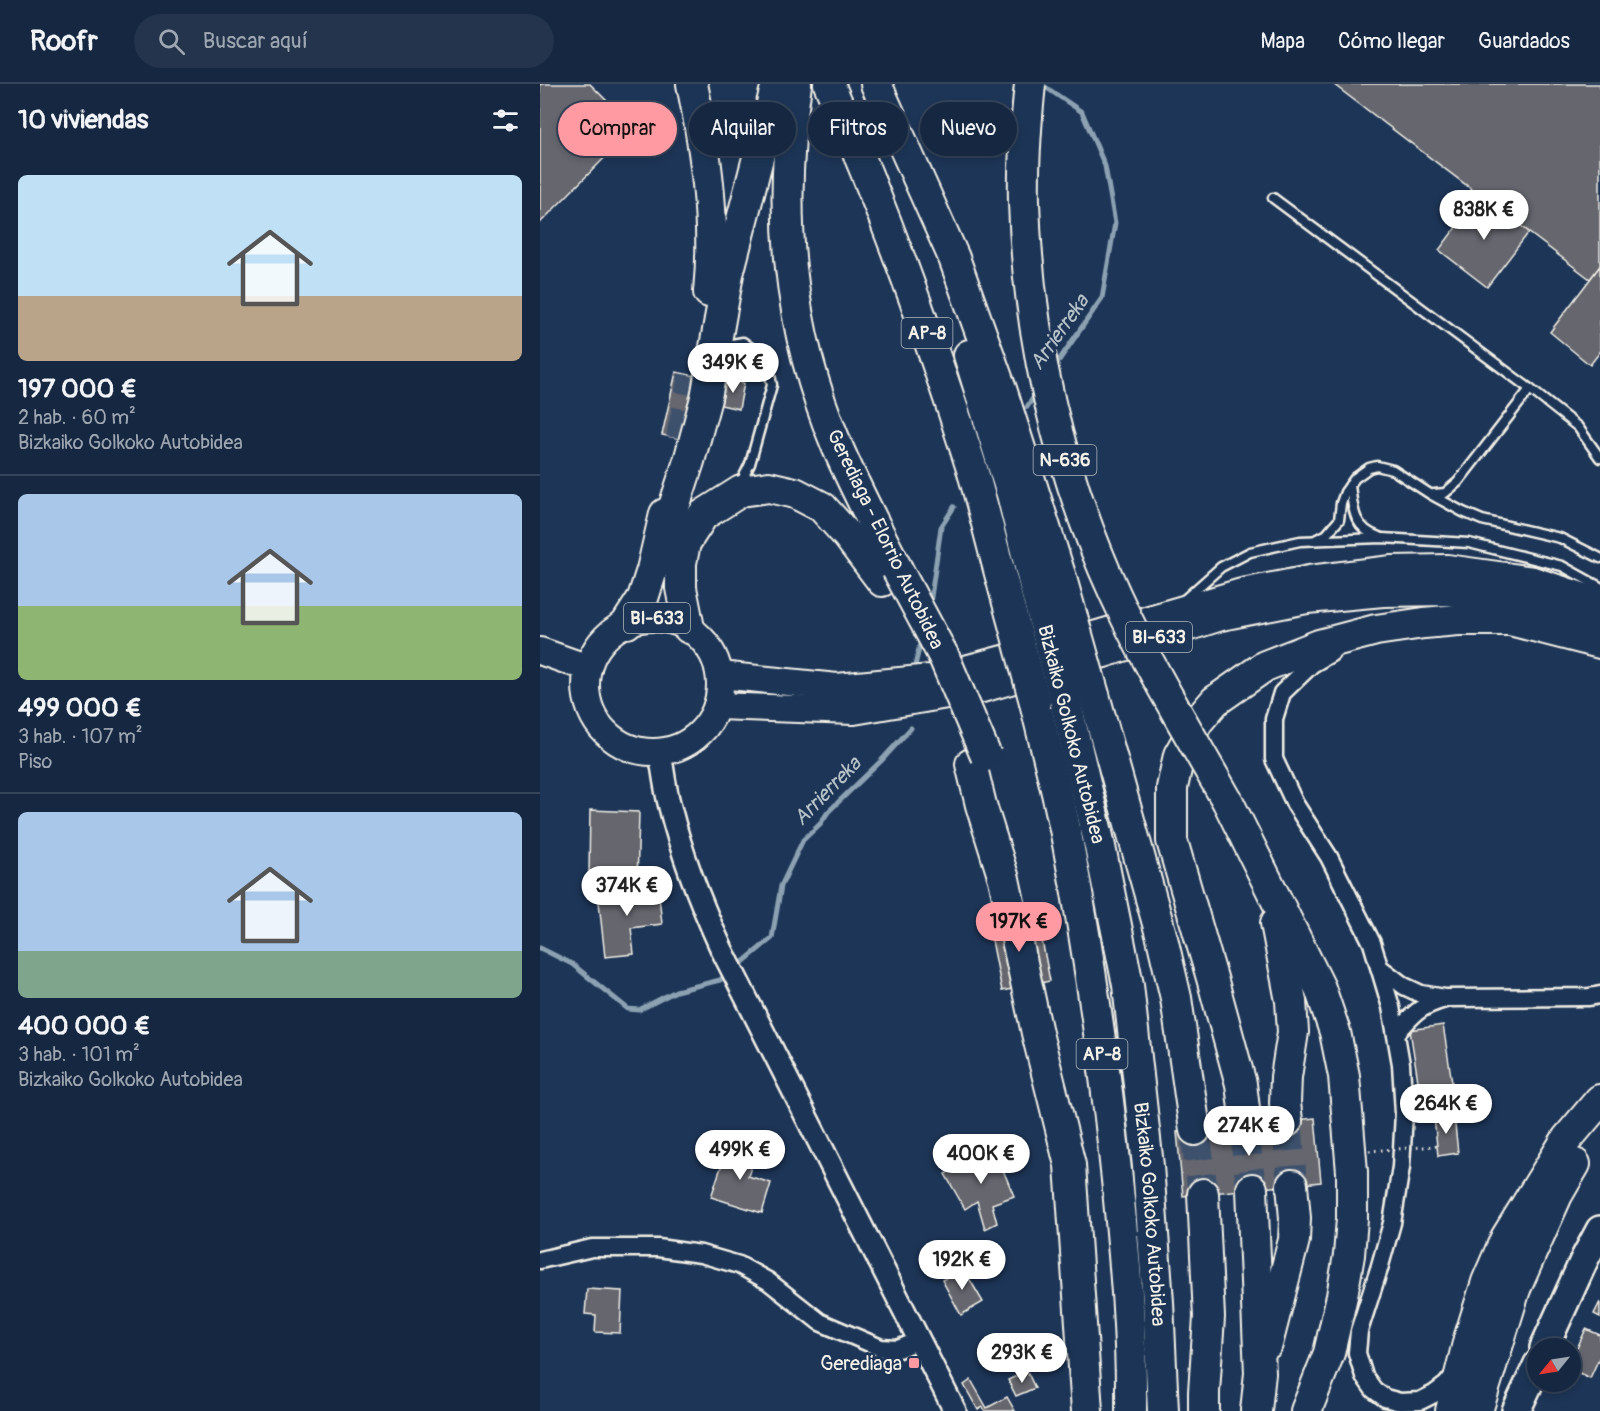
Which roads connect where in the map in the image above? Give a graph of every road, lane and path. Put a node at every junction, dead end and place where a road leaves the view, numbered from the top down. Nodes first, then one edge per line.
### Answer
1 (692, 84) edge
2 (777, 84) edge
3 (796, 84) edge
4 (829, 84) edge
5 (863, 84) edge
6 (876, 84) edge
7 (1030, 84) edge
8 (778, 102) edge
9 (788, 102) edge
10 (767, 156) edge
11 (786, 156) edge
12 (1273, 198) dead end
13 (714, 350) junction
14 (693, 376) tunnel mouth
15 (1530, 389) junction
16 (681, 439) tunnel mouth
17 (1600, 458) edge
18 (1350, 485) junction
19 (1430, 494) junction
20 (735, 495) junction
21 (661, 533) junction
22 (1382, 538) junction
23 (1314, 541) junction
24 (1600, 558) edge
25 (889, 575) junction
26 (1047, 580) junction
27 (1600, 587) edge
28 (1600, 602) edge
29 (1165, 615) junction
30 (627, 623) junction
31 (1600, 625) edge
32 (689, 628) junction
33 (1376, 630) junction
34 (1600, 643) edge
35 (540, 651) edge
36 (588, 668) junction
37 (720, 675) junction
38 (1080, 700) junction
39 (717, 705) junction
40 (660, 752) junction
41 (1258, 863) junction
42 (1379, 967) junction
43 (1600, 995) edge
44 (1446, 998) junction
45 (1396, 1034) junction
46 (1600, 1101) edge
47 (1287, 1121) tunnel mouth
48 (1600, 1123) edge
49 (1246, 1125) tunnel mouth
50 (1195, 1130) tunnel mouth
51 (1437, 1146) dead end
52 (1369, 1152) dead end
53 (1292, 1185) tunnel mouth
54 (1252, 1189) tunnel mouth
55 (1203, 1194) tunnel mouth
56 (1600, 1230) edge
57 (540, 1260) edge
58 (1549, 1338) edge
59 (919, 1340) junction
60 (1461, 1366) junction
61 (1260, 1373) junction
62 (1527, 1388) edge
63 (955, 1411) edge
64 (1087, 1411) edge
65 (1131, 1411) edge
66 (1163, 1411) edge
67 (1203, 1411) edge
68 (1256, 1411) edge
69 (1306, 1411) edge
70 (1451, 1411) edge
71 (1477, 1411) edge
72 (1516, 1411) edge

1 - 14 highway
2 - 8 highway
3 - 9 highway
4 - 65 highway, Bizkaiko Golkoko Autobidea / AP-8, bridge
5 - 26 highway, Bizkaiko Golkoko Autobidea / AP-8
6 - 26 highway
7 - 41 highway, N-636, bridge
10 - 13 highway
11 - 25 highway, Gerediaga - Elorrio Autobidea
12 - 15 lane
13 - 20 lane
13 - 21 highway
15 - 17 lane
15 - 19 lane
16 - 21 highway
18 - 19 lane
18 - 22 lane
18 - 23 lane
19 - 24 lane
20 - 25 highway
20 - 32 highway
21 - 30 highway
22 - 23 lane
22 - 27 lane
23 - 29 lane
25 - 64 highway
26 - 38 highway, Bizkaiko Golkoko Autobidea / AP-8, bridge
28 - 29 main road, BI-633
29 - 37 main road, BI-633
30 - 32 main road, BI-633
30 - 36 main road, BI-633
31 - 39 main road, BI-633
32 - 37 main road, BI-633
33 - 34 highway
33 - 42 street
33 - 49 highway
35 - 36 main road
36 - 40 main road, BI-633
37 - 39 main road, BI-633
38 - 50 highway
38 - 66 highway, Bizkaiko Golkoko Autobidea / AP-8
39 - 40 main road, BI-633
40 - 59 street
41 - 47 highway
41 - 69 highway
42 - 44 street
42 - 45 street
43 - 44 street
44 - 45 street
45 - 60 street
46 - 60 highway
48 - 71 highway
51 - 52 path, bridge
53 - 61 highway
54 - 61 highway
55 - 67 highway
56 - 58 highway
57 - 59 street
59 - 63 street
60 - 70 highway
61 - 68 highway
62 - 72 highway

